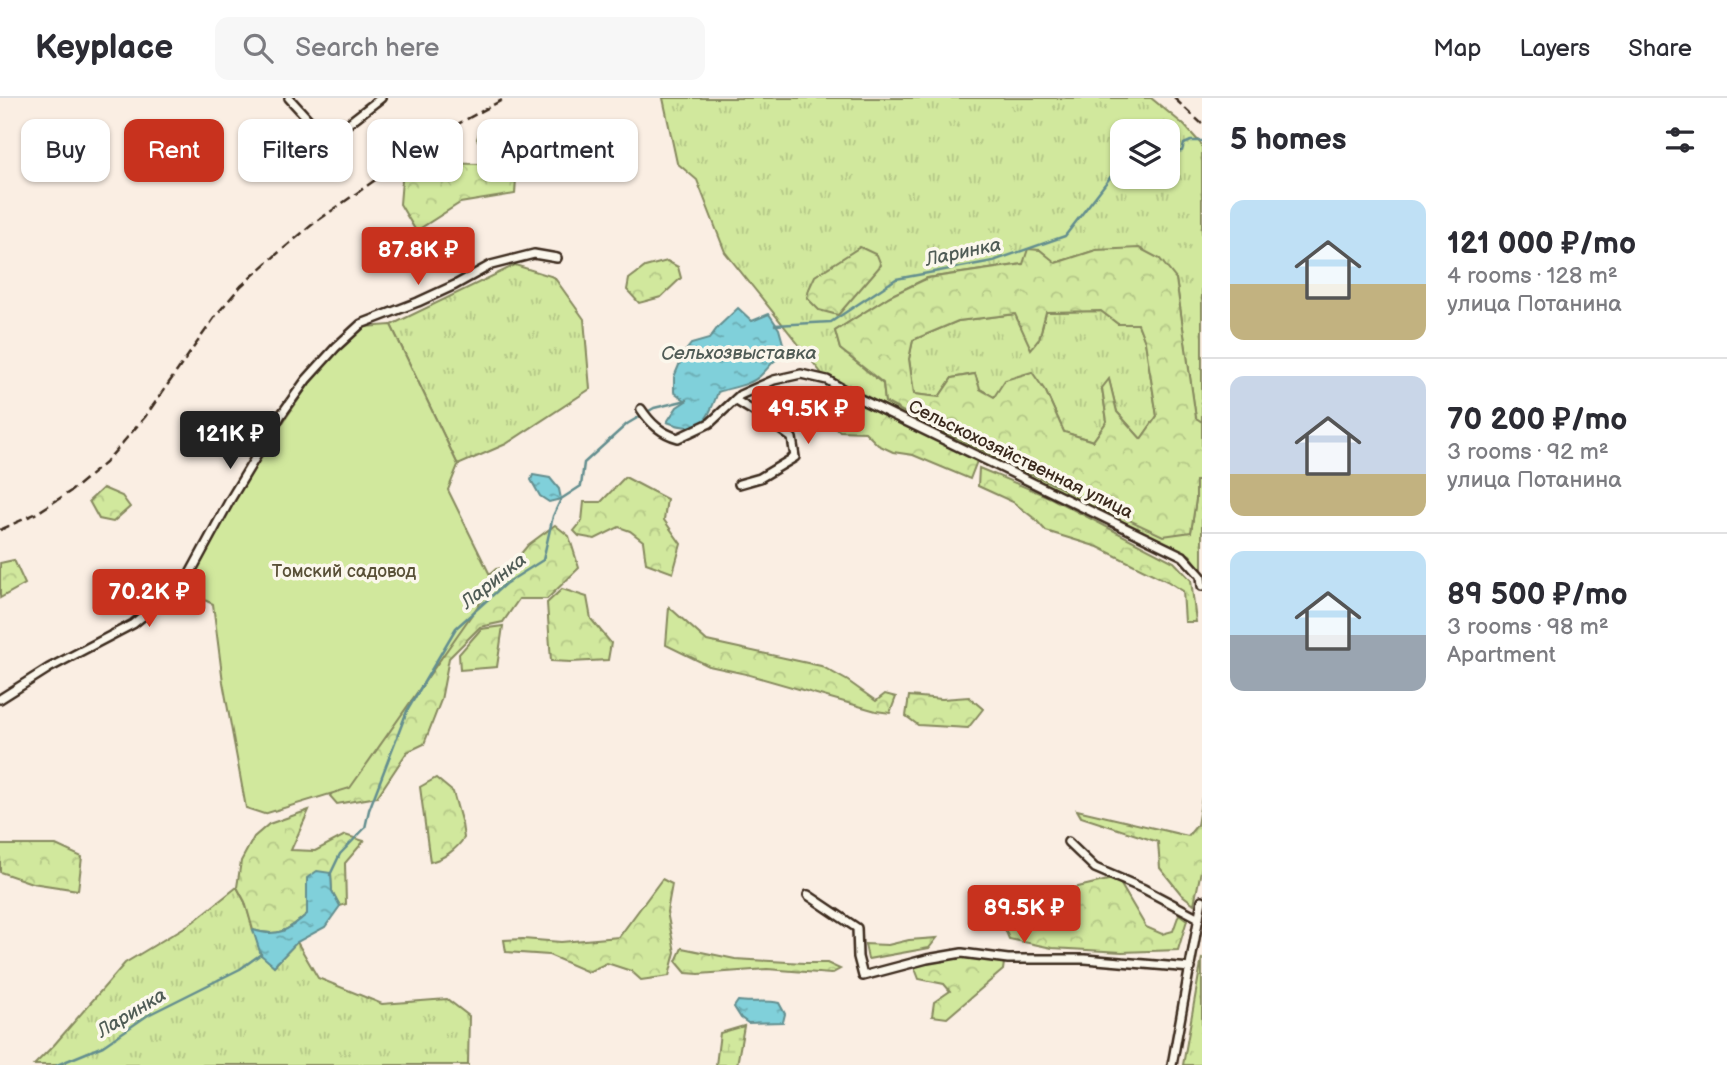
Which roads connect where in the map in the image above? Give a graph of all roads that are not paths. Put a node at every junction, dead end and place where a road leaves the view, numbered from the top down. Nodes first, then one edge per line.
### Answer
1 (289, 98) edge
2 (381, 98) edge
3 (557, 258) dead end
4 (735, 400) junction
5 (641, 409) dead end
6 (739, 484) dead end
7 (1201, 576) edge
8 (1202, 586) edge
9 (0, 699) edge
10 (1068, 842) dead end
11 (808, 895) dead end
12 (1202, 901) edge
13 (1199, 918) junction
14 (1191, 968) junction
15 (1172, 1065) edge

1 - 2 street
3 - 9 street
4 - 5 street, Сельскохозяйственная улица
4 - 6 street
4 - 7 street, Сельскохозяйственная улица
7 - 8 street
10 - 13 street
11 - 14 street
12 - 13 street
13 - 14 street
14 - 15 street

